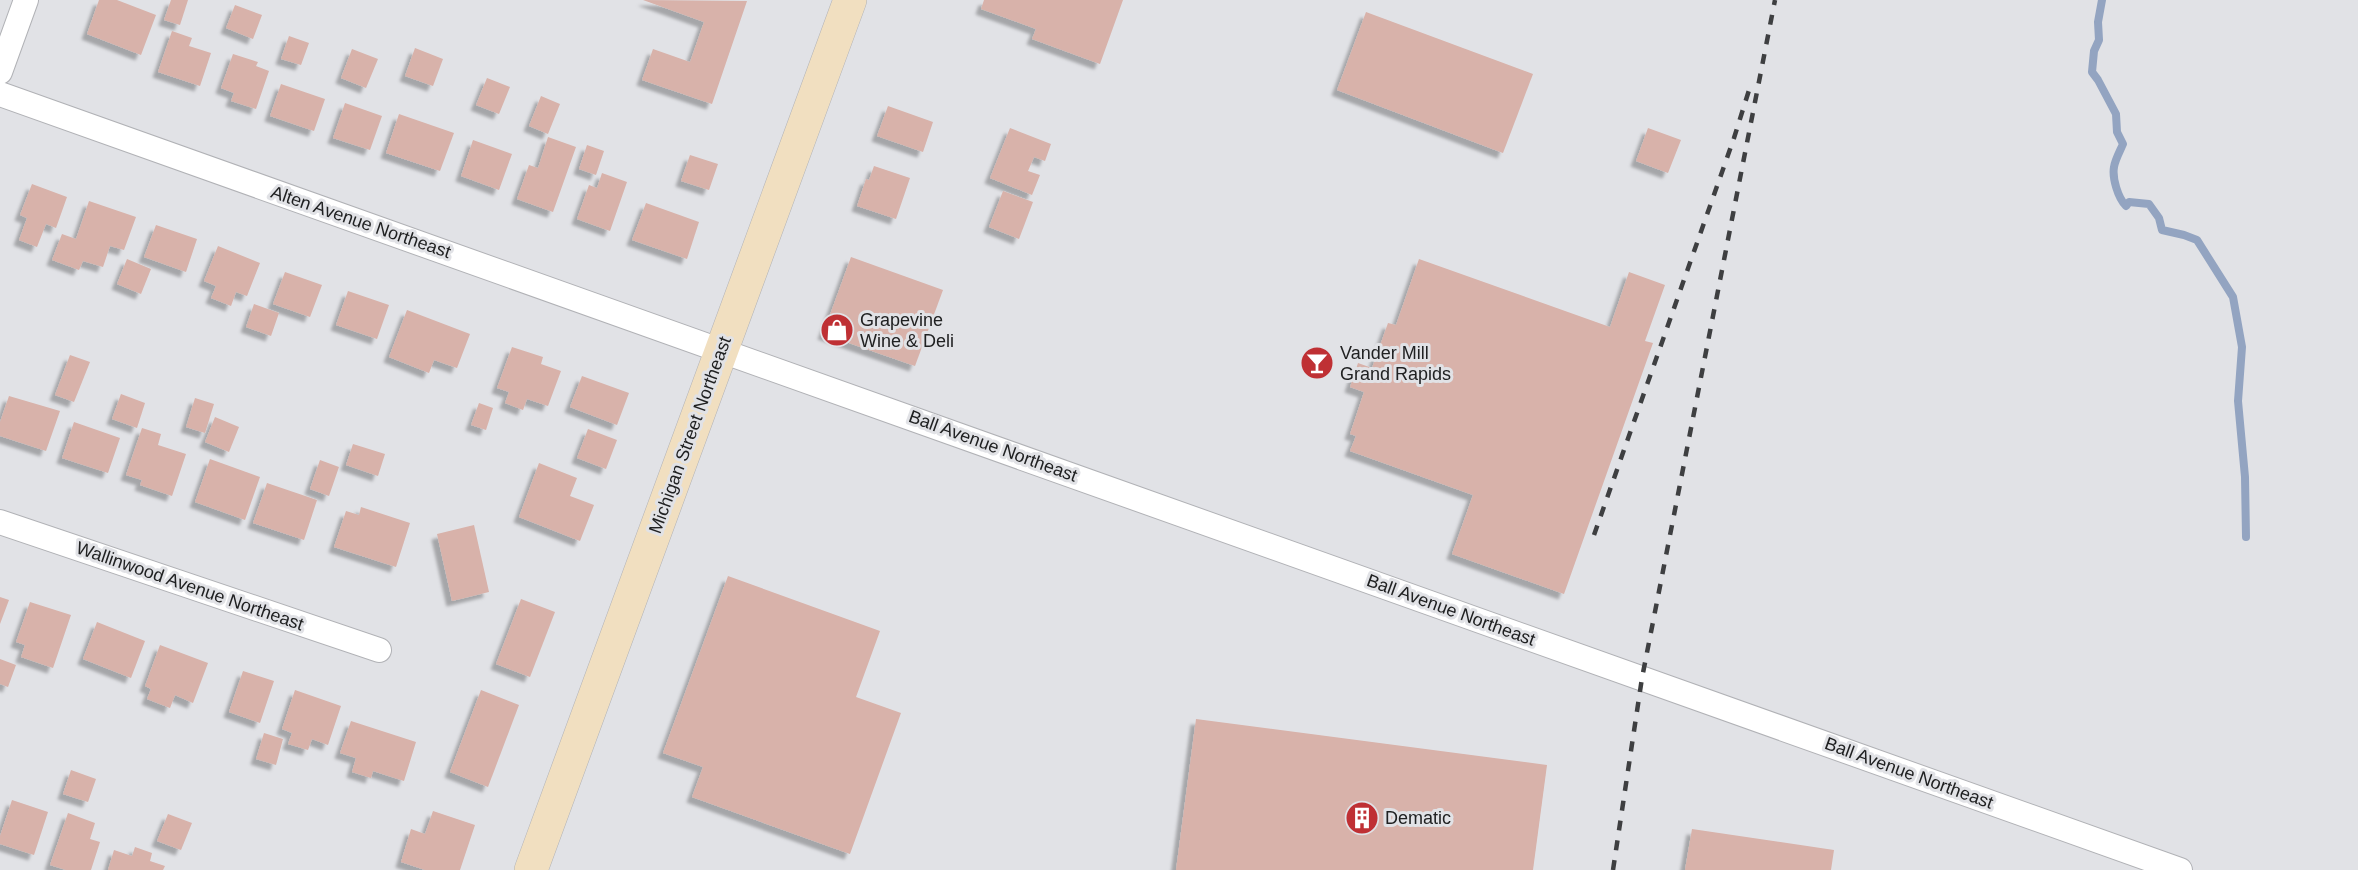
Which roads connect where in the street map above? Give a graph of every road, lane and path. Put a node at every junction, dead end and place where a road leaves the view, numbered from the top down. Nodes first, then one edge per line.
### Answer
1 (26, 0) edge
2 (850, 0) edge
3 (0, 72) edge
4 (0, 94) edge
5 (722, 349) junction
6 (0, 522) edge
7 (379, 650) dead end
8 (531, 870) edge
9 (2180, 870) edge

1 - 3 street
2 - 5 main road, Michigan Street Northeast
4 - 5 street, Alten Avenue Northeast
5 - 8 main road, Michigan Street Northeast
5 - 9 street, Ball Avenue Northeast
6 - 7 street, Wallinwood Avenue Northeast

